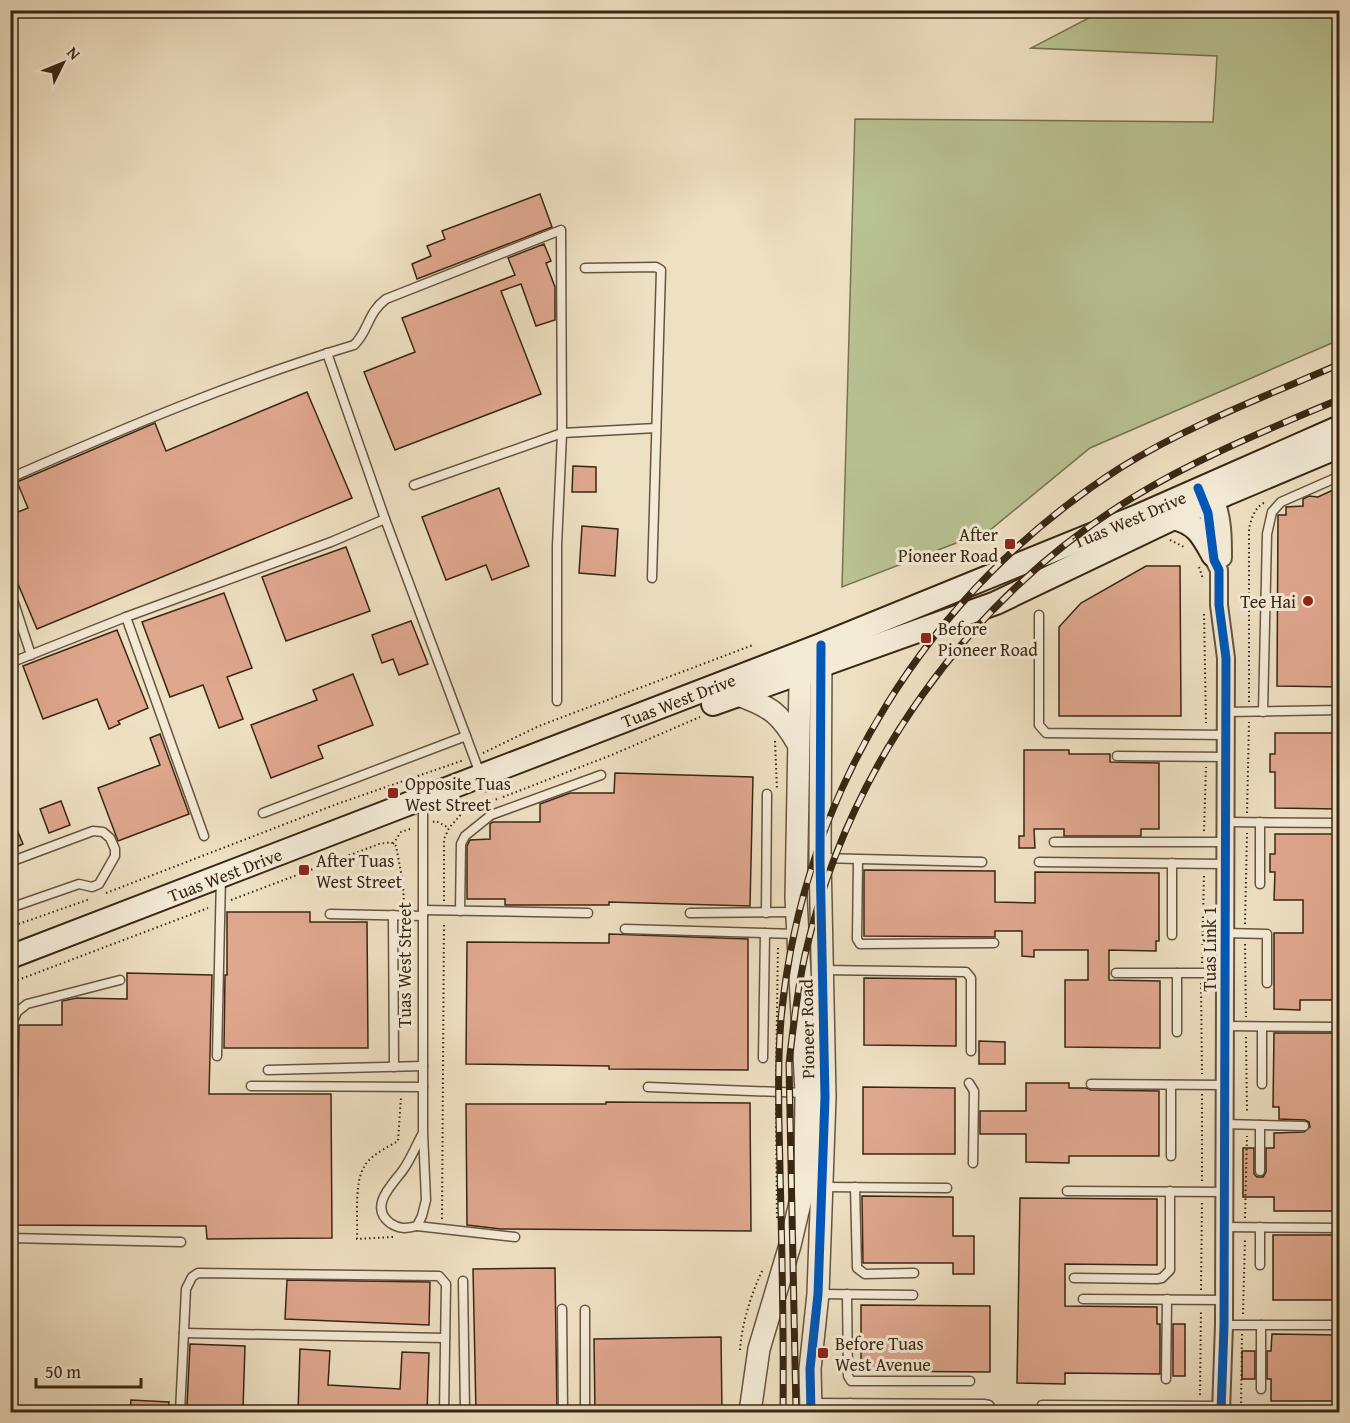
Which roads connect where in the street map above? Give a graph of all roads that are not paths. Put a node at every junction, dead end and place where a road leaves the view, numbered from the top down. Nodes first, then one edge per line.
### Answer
1 (585, 268) dead end
2 (327, 353) junction
3 (1340, 427) edge
4 (656, 428) junction
5 (562, 433) junction
6 (1340, 446) edge
7 (1340, 476) edge
8 (10, 478) edge
9 (414, 485) dead end
10 (1207, 493) junction
11 (1174, 518) junction
12 (385, 519) junction
13 (1216, 562) junction
14 (652, 578) dead end
15 (14, 603) dead end
16 (1039, 615) dead end
17 (126, 616) junction
18 (31, 655) junction
19 (812, 659) junction
20 (10, 663) edge
21 (738, 695) junction
22 (557, 700) dead end
23 (1340, 710) edge
24 (1226, 712) junction
25 (1263, 712) junction
26 (1226, 735) junction
27 (466, 736) junction
28 (798, 744) junction
29 (1117, 756) dead end
30 (1226, 757) junction
31 (480, 773) junction
32 (601, 775) dead end
33 (767, 794) dead end
34 (423, 804) junction
35 (263, 813) dead end
36 (1226, 822) junction
37 (1260, 822) junction
38 (1340, 823) edge
39 (204, 836) dead end
40 (1054, 842) dead end
41 (1226, 842) junction
42 (820, 858) junction
43 (858, 860) junction
44 (10, 862) edge
45 (982, 862) dead end
46 (1039, 862) dead end
47 (1172, 864) junction
48 (1226, 864) junction
49 (222, 882) junction
50 (1260, 884) dead end
51 (10, 909) edge
52 (460, 911) junction
53 (796, 912) junction
54 (423, 913) junction
55 (588, 913) dead end
56 (690, 913) dead end
57 (766, 913) junction
58 (330, 914) dead end
59 (393, 915) junction
60 (625, 929) dead end
61 (765, 933) junction
62 (1225, 933) junction
63 (788, 934) junction
64 (1172, 935) dead end
65 (994, 943) dead end
66 (10, 957) edge
67 (822, 970) junction
68 (10, 971) edge
69 (1116, 972) dead end
70 (1177, 973) junction
71 (1225, 973) junction
72 (120, 980) dead end
73 (1267, 982) dead end
74 (1225, 1026) junction
75 (1262, 1027) junction
76 (1340, 1027) edge
77 (10, 1028) edge
78 (1177, 1032) dead end
79 (971, 1051) dead end
80 (217, 1056) dead end
81 (763, 1058) dead end
82 (423, 1066) junction
83 (394, 1067) junction
84 (268, 1070) dead end
85 (969, 1083) dead end
86 (1091, 1084) dead end
87 (1262, 1084) dead end
88 (1171, 1085) junction
89 (1224, 1085) junction
90 (252, 1086) dead end
91 (423, 1087) junction
92 (648, 1087) dead end
93 (806, 1093) junction
94 (1224, 1124) junction
95 (1260, 1125) junction
96 (1304, 1126) dead end
97 (423, 1133) junction
98 (1171, 1156) dead end
99 (973, 1163) dead end
100 (1260, 1171) dead end
101 (823, 1187) junction
102 (855, 1187) junction
103 (947, 1188) dead end
104 (1067, 1191) dead end
105 (1170, 1191) junction
106 (1225, 1192) junction
107 (417, 1226) junction
108 (1225, 1227) junction
109 (1260, 1227) junction
110 (1340, 1228) edge
111 (514, 1237) dead end
112 (10, 1238) edge
113 (181, 1242) dead end
114 (1260, 1265) dead end
115 (914, 1273) dead end
116 (1074, 1278) dead end
117 (463, 1281) dead end
118 (818, 1294) junction
119 (848, 1294) junction
120 (913, 1295) dead end
121 (1083, 1299) dead end
122 (1167, 1299) junction
123 (1224, 1300) junction
124 (562, 1309) dead end
125 (585, 1310) dead end
126 (1224, 1324) junction
127 (1261, 1325) junction
128 (1340, 1325) edge
129 (183, 1333) junction
130 (445, 1338) junction
131 (1166, 1379) dead end
132 (970, 1381) dead end
133 (1261, 1389) dead end
134 (1042, 1405) dead end
135 (811, 1408) edge
136 (850, 1408) edge
137 (1167, 1409) edge
138 (1221, 1409) edge
139 (180, 1413) edge
140 (444, 1413) edge
141 (465, 1413) edge
142 (563, 1413) edge
143 (585, 1413) edge
144 (750, 1413) edge
145 (994, 1413) edge

1 - 4 lane
2 - 5 lane
2 - 8 lane
2 - 12 lane
3 - 10 main road, Tuas West Drive
4 - 5 lane
4 - 14 lane
5 - 9 lane
5 - 22 lane
6 - 10 main road, Tuas West Drive
7 - 25 lane
10 - 11 main road, Tuas West Drive
10 - 13 street, Tuas Link 1
10 - 19 main road, Tuas West Drive
11 - 13 main road
11 - 19 main road, Tuas West Drive
12 - 17 lane
12 - 27 lane
13 - 24 street, Tuas Link 1
15 - 18 lane
16 - 26 lane
17 - 18 lane
17 - 39 lane
18 - 20 lane
19 - 21 main road, Tuas West Drive
19 - 28 street, Pioneer Road
19 - 31 main road, Tuas West Drive
19 - 42 street, Pioneer Road
21 - 28 street
21 - 31 main road, Tuas West Drive
23 - 25 lane
24 - 25 lane
24 - 26 street, Tuas Link 1
26 - 30 street, Tuas Link 1
27 - 31 lane
27 - 35 lane
28 - 53 street, Pioneer Road
29 - 30 lane
30 - 36 street, Tuas Link 1
31 - 34 main road, Tuas West Drive
32 - 52 lane
33 - 57 lane
34 - 49 main road, Tuas West Drive
34 - 54 lane, Tuas West Street
36 - 37 lane
36 - 41 street, Tuas Link 1
37 - 38 lane
37 - 50 lane
40 - 41 lane
41 - 48 street, Tuas Link 1
42 - 43 lane
42 - 67 street, Pioneer Road
43 - 45 lane
43 - 65 lane
44 - 51 lane
46 - 47 lane
47 - 48 lane
47 - 64 lane
48 - 62 street, Tuas Link 1
49 - 66 main road, Tuas West Drive
49 - 68 main road, Tuas West Drive
49 - 80 lane
52 - 54 lane
52 - 55 lane
53 - 57 lane
53 - 63 street, Pioneer Road
54 - 59 lane
54 - 82 lane, Tuas West Street
56 - 57 lane
58 - 59 lane
59 - 83 lane
60 - 61 lane
61 - 63 lane
61 - 81 lane
62 - 71 street, Tuas Link 1
62 - 73 lane
63 - 93 street, Pioneer Road
67 - 79 lane
67 - 101 street, Pioneer Road
69 - 70 lane
70 - 71 lane
70 - 78 lane
71 - 74 street, Tuas Link 1
72 - 77 lane
74 - 75 lane
74 - 89 street, Tuas Link 1
75 - 76 lane
75 - 87 lane
82 - 83 lane
82 - 91 lane, Tuas West Street
83 - 84 lane
85 - 99 lane
86 - 88 lane
88 - 89 lane
88 - 98 lane
89 - 94 street, Tuas Link 1
90 - 91 lane
91 - 97 lane, Tuas West Street
92 - 93 lane
93 - 144 street, Pioneer Road
94 - 95 lane
94 - 106 street, Tuas Link 1
95 - 96 lane
95 - 100 lane
97 - 107 lane, Tuas West Street
97 - 107 lane, Tuas West Street
101 - 102 lane
101 - 118 street, Pioneer Road
102 - 103 lane
102 - 115 lane
104 - 105 lane
105 - 106 lane
105 - 116 lane
106 - 108 street, Tuas Link 1
107 - 111 lane
108 - 109 lane
108 - 123 street, Tuas Link 1
109 - 110 lane
109 - 114 lane
112 - 113 lane
117 - 141 lane
118 - 119 lane
118 - 135 street, Pioneer Road
119 - 120 lane
119 - 132 lane
121 - 122 lane
122 - 123 lane
122 - 131 lane
123 - 126 street, Tuas Link 1
124 - 142 lane
125 - 143 lane
126 - 127 lane
126 - 138 street, Tuas Link 1
127 - 128 lane
127 - 133 lane
129 - 130 lane
129 - 130 lane
129 - 139 lane
130 - 140 lane
134 - 137 lane
135 - 136 lane
136 - 145 lane
137 - 138 lane

